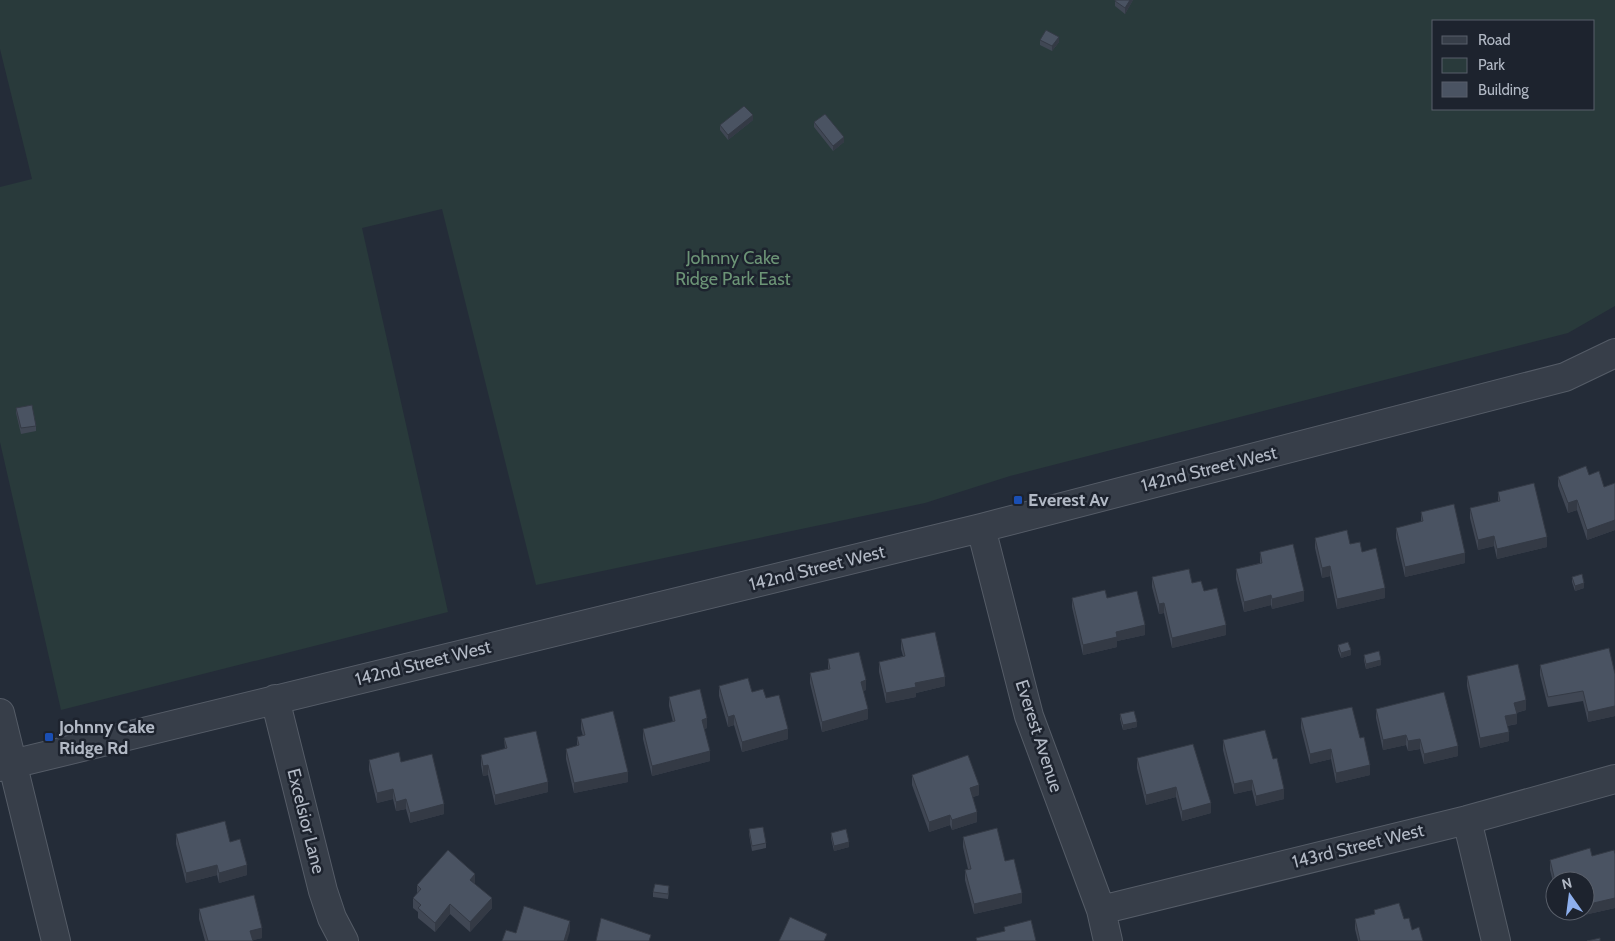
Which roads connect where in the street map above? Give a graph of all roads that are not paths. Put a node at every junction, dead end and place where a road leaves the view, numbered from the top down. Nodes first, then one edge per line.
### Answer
1 (1615, 353) edge
2 (981, 528) junction
3 (275, 699) junction
4 (0, 713) edge
5 (6, 766) edge
6 (1615, 779) edge
7 (1467, 820) junction
8 (1101, 910) junction
9 (56, 941) edge
10 (344, 941) edge
11 (1108, 941) edge
12 (1496, 941) edge

1 - 2 street, 142nd Street West
2 - 3 street, 142nd Street West
2 - 8 street, Everest Avenue
3 - 5 street, 142nd Street West
3 - 10 street, Excelsior Lane
4 - 5 street
5 - 9 street
6 - 7 street, 143rd Street West
7 - 8 street, 143rd Street West
7 - 12 street
8 - 11 street, Everest Avenue

